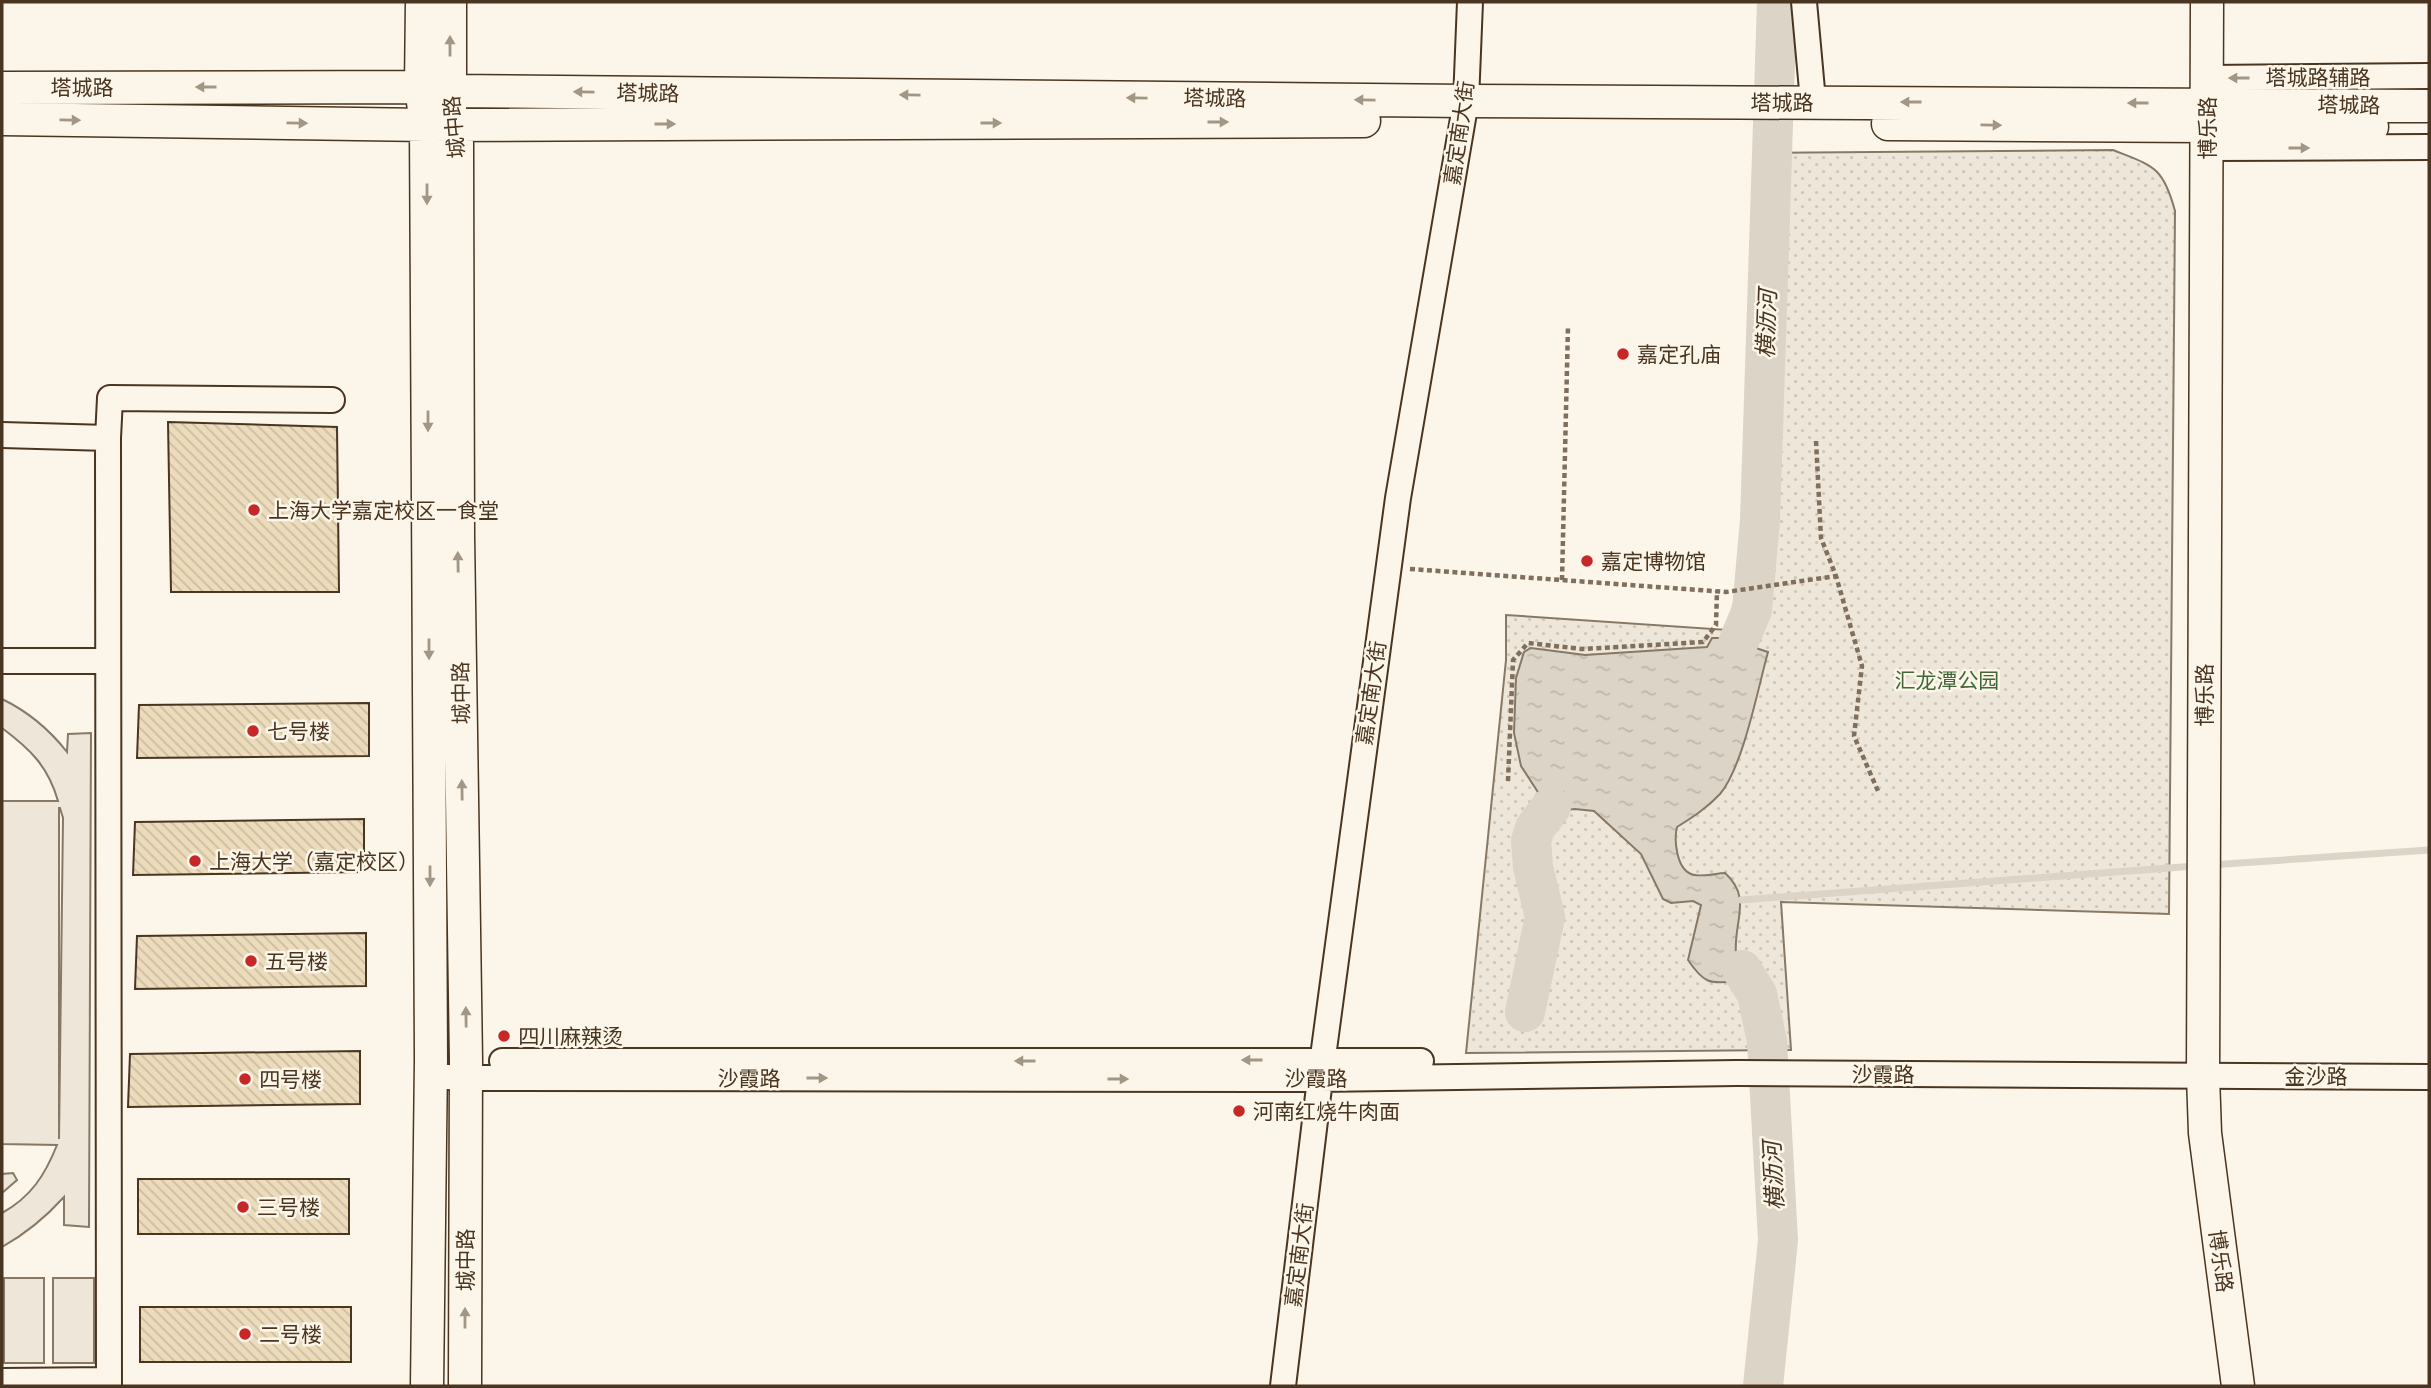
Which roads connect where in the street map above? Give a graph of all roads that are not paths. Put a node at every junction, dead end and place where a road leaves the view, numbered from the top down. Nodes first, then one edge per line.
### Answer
1 (422, 2) edge
2 (450, 2) edge
3 (1470, 2) edge
4 (1804, 2) edge
5 (2207, 2) edge
6 (2429, 76) edge
7 (2, 88) edge
8 (436, 89) junction
9 (2429, 106) edge
10 (1802, 109) junction
11 (1464, 111) junction
12 (2207, 114) junction
13 (2, 119) edge
14 (438, 125) junction
15 (2429, 127) edge
16 (2429, 147) edge
17 (332, 400) dead end
18 (2, 435) edge
19 (108, 438) junction
20 (107, 661) junction
21 (2, 662) edge
22 (2429, 1061) edge
23 (431, 1068) junction
24 (1321, 1069) junction
25 (466, 1070) junction
26 (2203, 1071) junction
27 (2429, 1077) edge
28 (2, 1381) edge
29 (109, 1383) edge
30 (427, 1386) edge
31 (465, 1386) edge
32 (1283, 1386) edge
33 (2238, 1386) edge

1 - 8 main road
8 -> 2 main road, 城中路
3 - 11 street, 嘉定南大街
4 - 10 street
5 - 12 main road, 博乐路
6 -> 12 street, 塔城路辅路
8 -> 7 main road, 塔城路
11 -> 8 main road, 塔城路
8 - 14 main road, 城中路
9 - 12 main road, 塔城路
10 - 11 main road, 塔城路
10 - 12 main road, 塔城路
14 -> 11 main road, 塔城路
11 - 24 street, 嘉定南大街
12 - 15 main road, 塔城路
12 -> 16 street
12 - 26 main road, 博乐路
13 -> 14 main road, 塔城路
14 -> 23 main road, 城中路
25 -> 14 main road, 城中路
17 - 19 street
18 - 19 street
19 - 20 street
20 - 21 street
20 - 29 street
22 - 26 street
23 - 25 street, 沙霞路
23 - 30 main road, 城中路
24 - 25 street, 沙霞路
24 - 26 street
24 - 26 street, 沙霞路
24 - 32 street, 嘉定南大街
31 -> 25 main road, 城中路
26 - 27 street, 金沙路
26 - 33 main road, 博乐路
28 - 29 street

